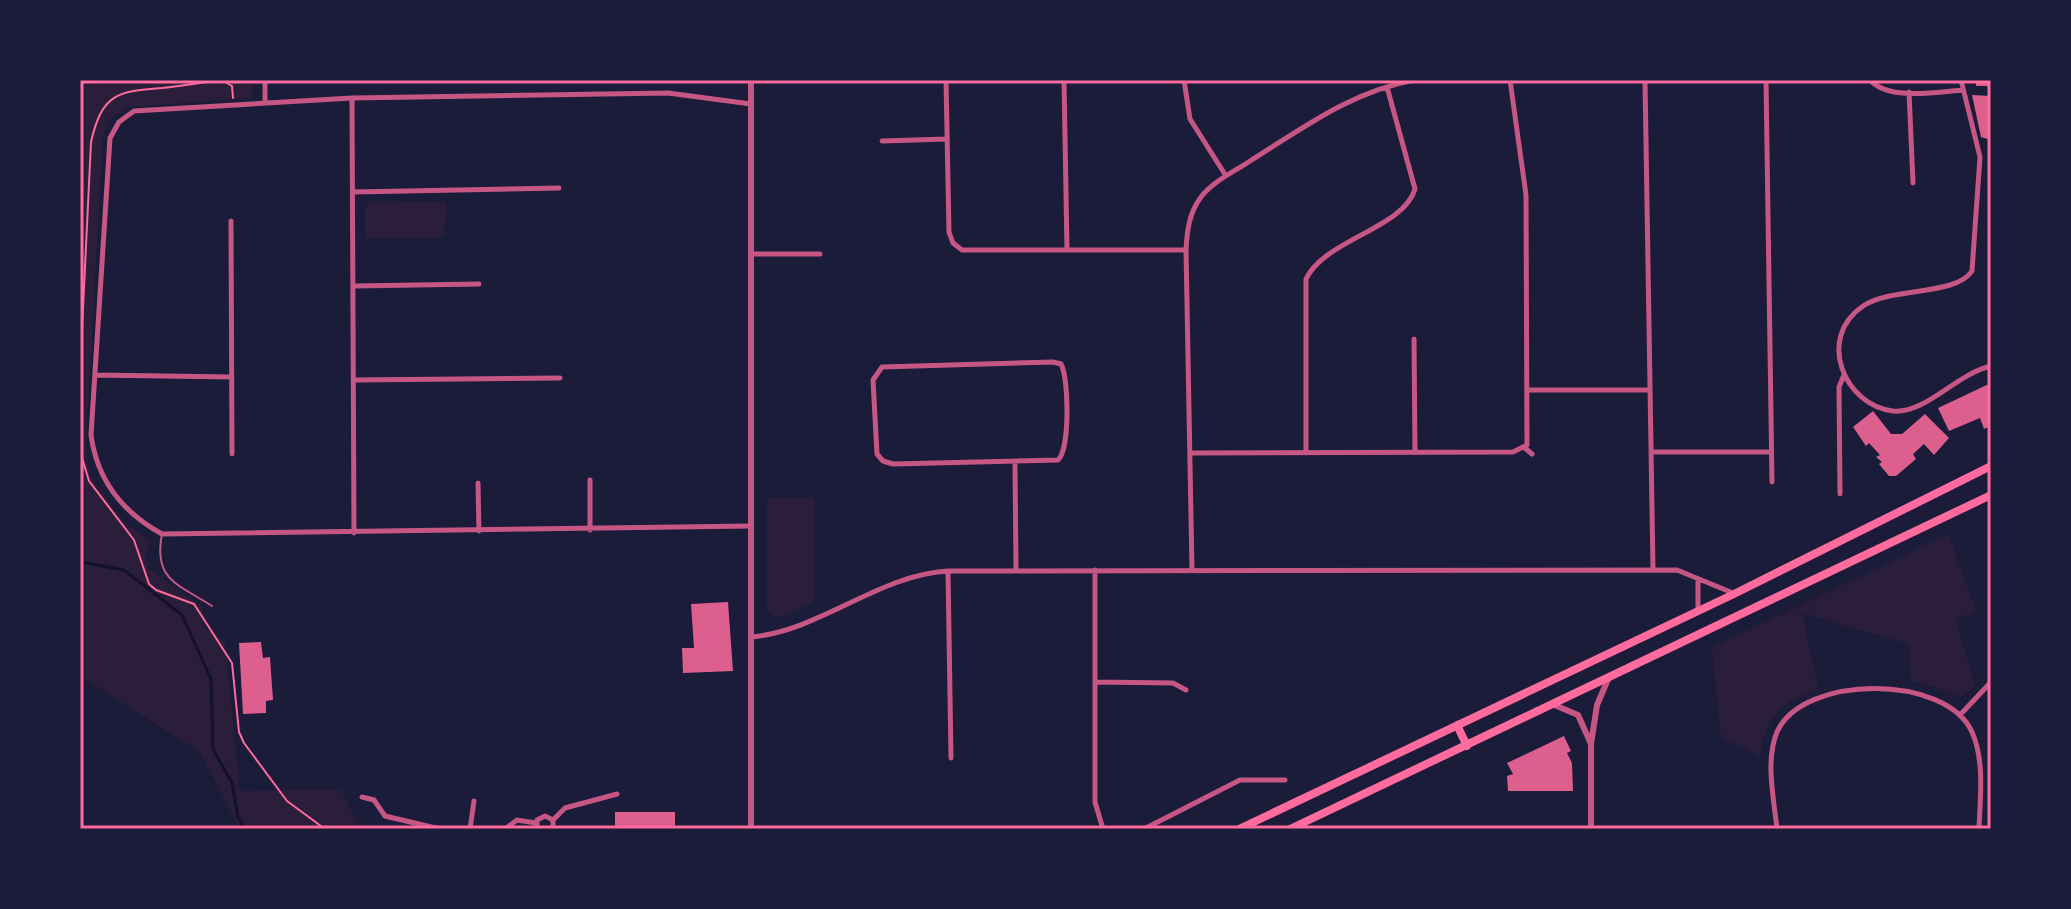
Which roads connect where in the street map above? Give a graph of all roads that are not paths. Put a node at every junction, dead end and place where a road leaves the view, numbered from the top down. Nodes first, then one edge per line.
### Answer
1 (265, 80) edge
2 (751, 80) edge
3 (946, 80) edge
4 (1064, 80) edge
5 (1184, 80) edge
6 (1415, 80) edge
7 (1510, 80) edge
8 (1645, 80) edge
9 (1766, 80) edge
10 (1870, 80) edge
11 (1961, 80) edge
12 (1387, 87) junction
13 (1963, 90) junction
14 (1909, 92) junction
15 (352, 98) junction
16 (265, 103) junction
17 (751, 104) junction
18 (947, 139) junction
19 (882, 141) dead end
20 (1226, 176) junction
21 (1913, 183) dead end
22 (559, 188) dead end
23 (353, 192) junction
24 (231, 221) dead end
25 (1067, 250) junction
26 (1186, 250) junction
27 (751, 254) junction
28 (820, 254) dead end
29 (479, 284) dead end
30 (354, 286) junction
31 (1414, 339) dead end
32 (1991, 366) edge
33 (95, 375) junction
34 (1844, 375) junction
35 (232, 377) junction
36 (560, 378) dead end
37 (354, 380) junction
38 (1529, 390) junction
39 (1650, 390) junction
40 (1525, 448) junction
41 (1306, 452) junction
42 (1415, 452) junction
43 (1651, 452) junction
44 (1770, 452) junction
45 (1190, 453) junction
46 (232, 454) dead end
47 (1532, 454) dead end
48 (1015, 464) junction
49 (1991, 466) edge
50 (590, 480) dead end
51 (1772, 482) dead end
52 (478, 483) dead end
53 (1840, 494) dead end
54 (1991, 495) edge
55 (752, 526) junction
56 (590, 530) junction
57 (479, 531) junction
58 (354, 533) junction
59 (162, 534) junction
60 (1016, 569) junction
61 (1095, 570) junction
62 (1192, 570) junction
63 (1653, 570) junction
64 (948, 571) junction
65 (1698, 578) junction
66 (1734, 594) junction
67 (212, 606) dead end
68 (1698, 611) junction
69 (752, 637) junction
70 (1609, 677) junction
71 (1095, 682) junction
72 (1991, 682) edge
73 (1186, 690) dead end
74 (1552, 704) junction
75 (1960, 715) junction
76 (1457, 725) junction
77 (1591, 744) junction
78 (1467, 746) junction
79 (951, 758) dead end
80 (1285, 780) dead end
81 (617, 794) dead end
82 (362, 797) dead end
83 (474, 801) dead end
84 (553, 820) junction
85 (536, 826) edge
86 (1302, 826) edge
87 (440, 829) edge
88 (470, 829) edge
89 (505, 829) edge
90 (553, 829) edge
91 (751, 829) edge
92 (1103, 829) edge
93 (1144, 829) edge
94 (1239, 829) edge
95 (1290, 829) edge
96 (1591, 829) edge
97 (1777, 829) edge
98 (1979, 829) edge

1 - 16 street
2 - 17 street
3 - 18 street
4 - 25 street
5 - 20 street
6 - 12 street
7 - 38 street
8 - 39 street
9 - 44 street
10 - 14 street
11 - 13 street
12 - 20 street
12 - 41 street
13 - 14 street
13 - 34 street
14 - 21 street
15 - 16 street
15 - 17 street
15 - 23 street
16 - 33 street
17 - 27 street
18 - 19 street
18 - 25 street
20 - 26 street
22 - 23 street
23 - 30 street
24 - 35 street
25 - 26 street
26 - 45 street
27 - 28 street
27 - 55 street
29 - 30 street
30 - 37 street
31 - 42 street
32 - 34 street
33 - 35 street
33 - 59 street
34 - 53 street
35 - 46 street
36 - 37 street
37 - 58 street
38 - 39 street
38 - 40 street
39 - 43 street
40 - 42 street
40 - 47 street
41 - 42 street
41 - 45 street
43 - 44 street
43 - 63 street
44 - 51 street
45 - 62 street
48 - 48 street
48 - 60 street
49 - 66 highway
50 - 56 street
52 - 57 street
54 - 70 highway
55 - 56 street
55 - 69 street
56 - 57 street
57 - 58 street
58 - 59 street
59 - 67 lane
60 - 61 street
60 - 64 street
61 - 62 street
61 - 71 street
62 - 63 street
63 - 65 street
64 - 69 street
64 - 79 street
65 - 66 street
65 - 68 street
66 - 68 highway
68 - 76 highway
69 - 91 street
70 - 74 highway
70 - 77 street
71 - 73 street
71 - 92 street
72 - 75 street
74 - 77 street
74 - 78 highway
75 - 97 street
75 - 98 street
76 - 78 highway
76 - 94 highway
77 - 96 street
78 - 86 highway
80 - 93 street
81 - 84 street
82 - 87 street
83 - 88 street
84 - 85 street
84 - 90 street
85 - 89 street
86 - 95 highway

